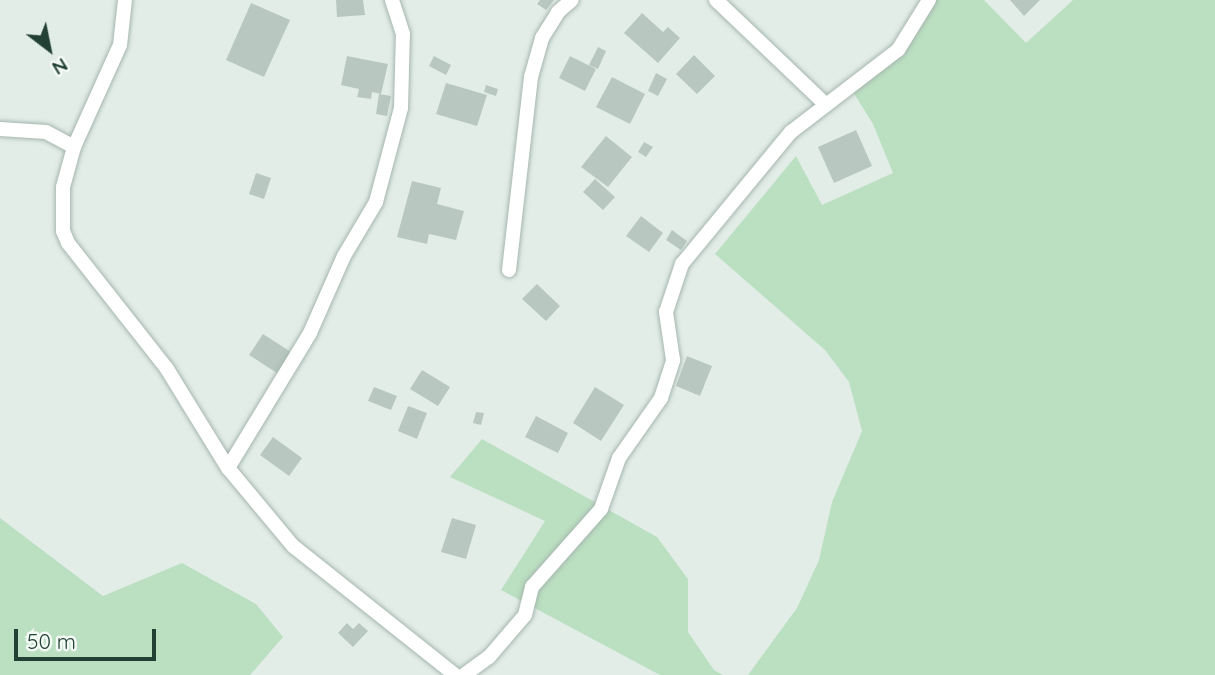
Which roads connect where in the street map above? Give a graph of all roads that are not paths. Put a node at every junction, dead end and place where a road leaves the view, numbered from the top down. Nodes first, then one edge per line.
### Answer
1 (125, 0) edge
2 (392, 0) edge
3 (572, 0) edge
4 (716, 0) edge
5 (929, 0) edge
6 (824, 103) junction
7 (0, 129) edge
8 (74, 147) junction
9 (509, 270) dead end
10 (228, 468) junction
11 (455, 675) edge
12 (464, 675) edge

1 - 8 street
2 - 10 street
3 - 9 street
4 - 6 street
5 - 6 street
6 - 12 street
7 - 8 street
8 - 10 street
10 - 11 street

